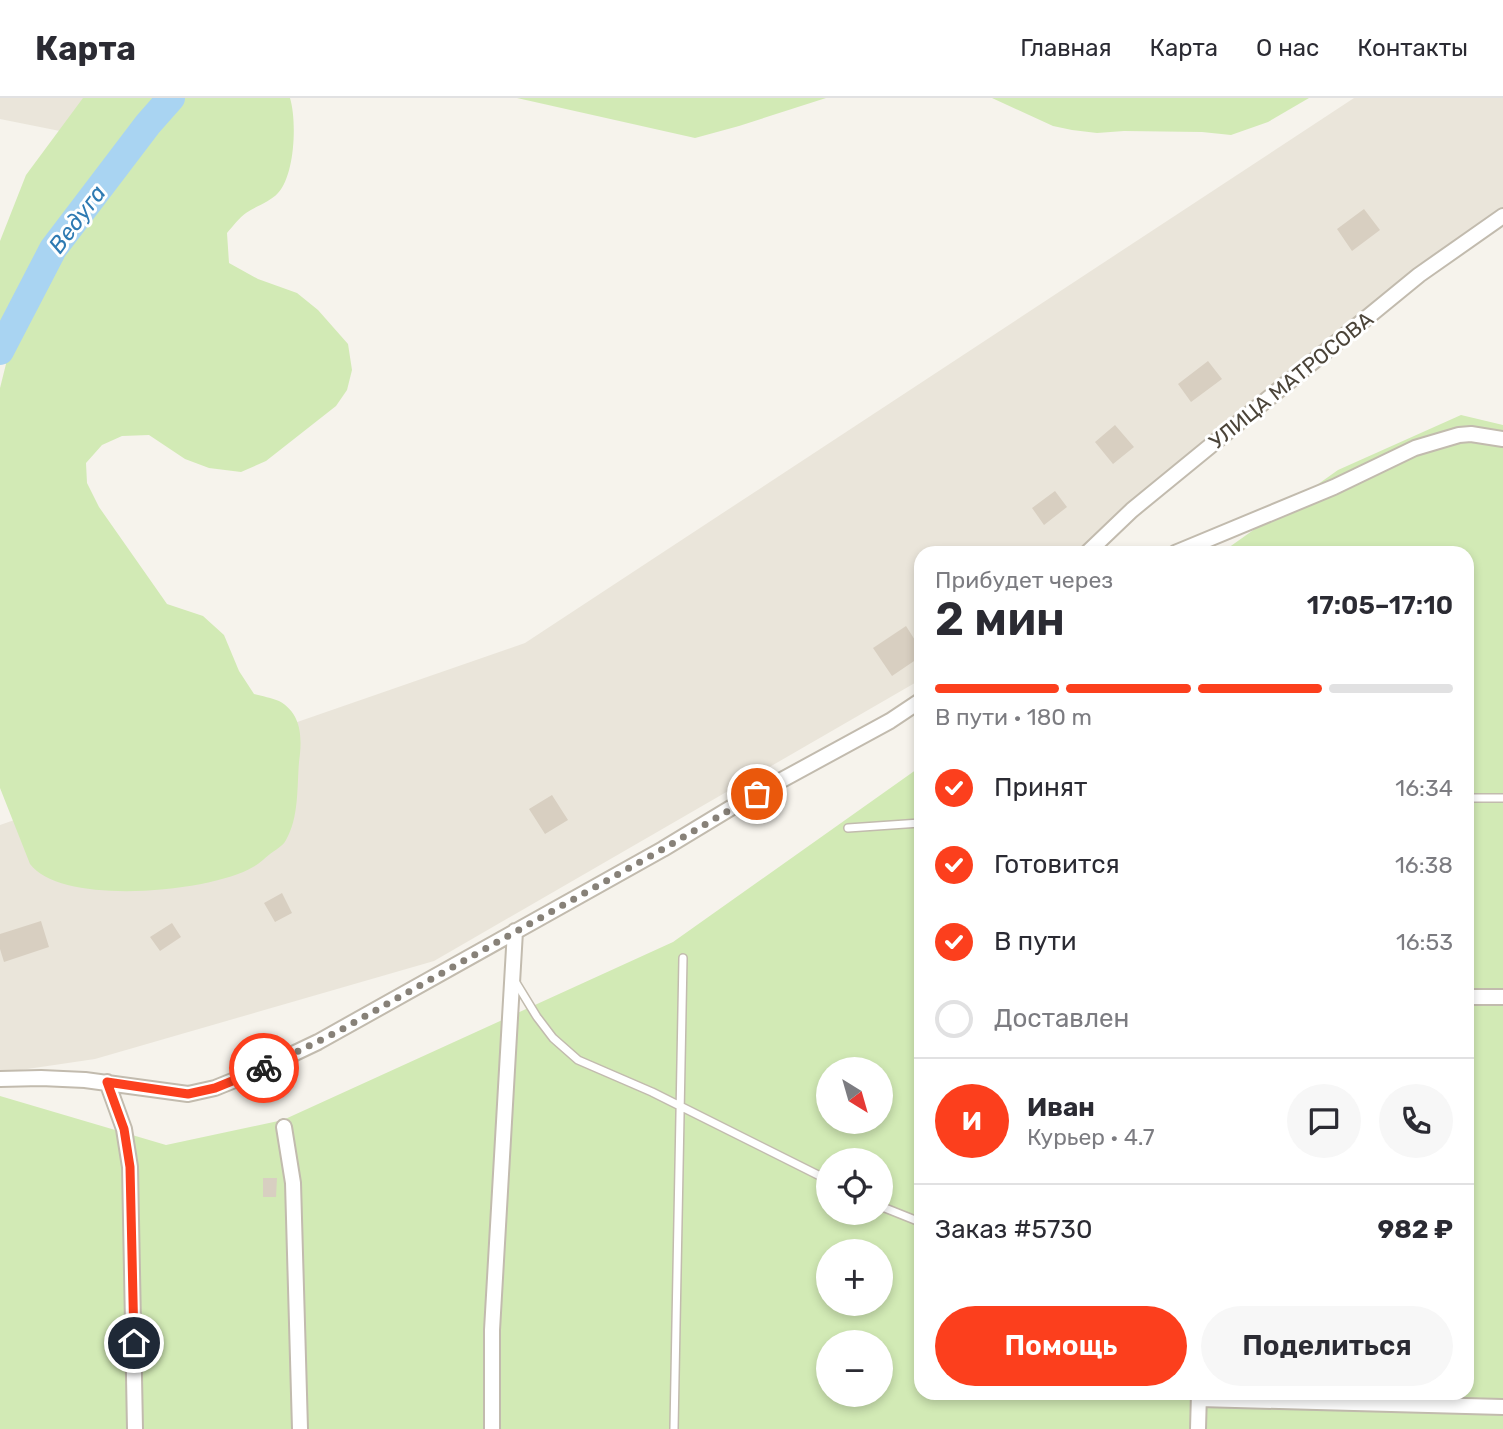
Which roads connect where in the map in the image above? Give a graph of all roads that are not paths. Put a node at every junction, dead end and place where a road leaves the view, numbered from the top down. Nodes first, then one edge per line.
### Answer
1 (1503, 216) edge
2 (1503, 439) edge
3 (1094, 546) edge
4 (1192, 546) edge
5 (914, 705) edge
6 (901, 714) junction
7 (914, 715) edge
8 (1503, 798) edge
9 (1474, 799) edge
10 (914, 823) edge
11 (848, 828) dead end
12 (516, 931) junction
13 (683, 958) dead end
14 (513, 978) junction
15 (1474, 997) edge
16 (1503, 997) edge
17 (0, 1079) edge
18 (107, 1082) junction
19 (681, 1108) junction
20 (284, 1127) dead end
21 (816, 1174) edge
22 (893, 1211) edge
23 (914, 1220) edge
24 (1199, 1400) edge
25 (1300, 1400) edge
26 (1503, 1408) edge
27 (135, 1429) edge
28 (300, 1429) edge
29 (492, 1429) edge
30 (674, 1429) edge
31 (1198, 1429) edge

1 - 3 street, УЛИЦА МАТРОСОВА
2 - 4 street
5 - 6 street
6 - 7 street
6 - 12 street
8 - 9 lane
10 - 11 lane
12 - 14 street
12 - 18 street
13 - 19 lane
14 - 19 lane
14 - 29 street
15 - 16 street
17 - 18 street
18 - 27 street
19 - 21 lane
19 - 30 lane
20 - 28 street
22 - 23 lane
24 - 31 street
25 - 26 street

